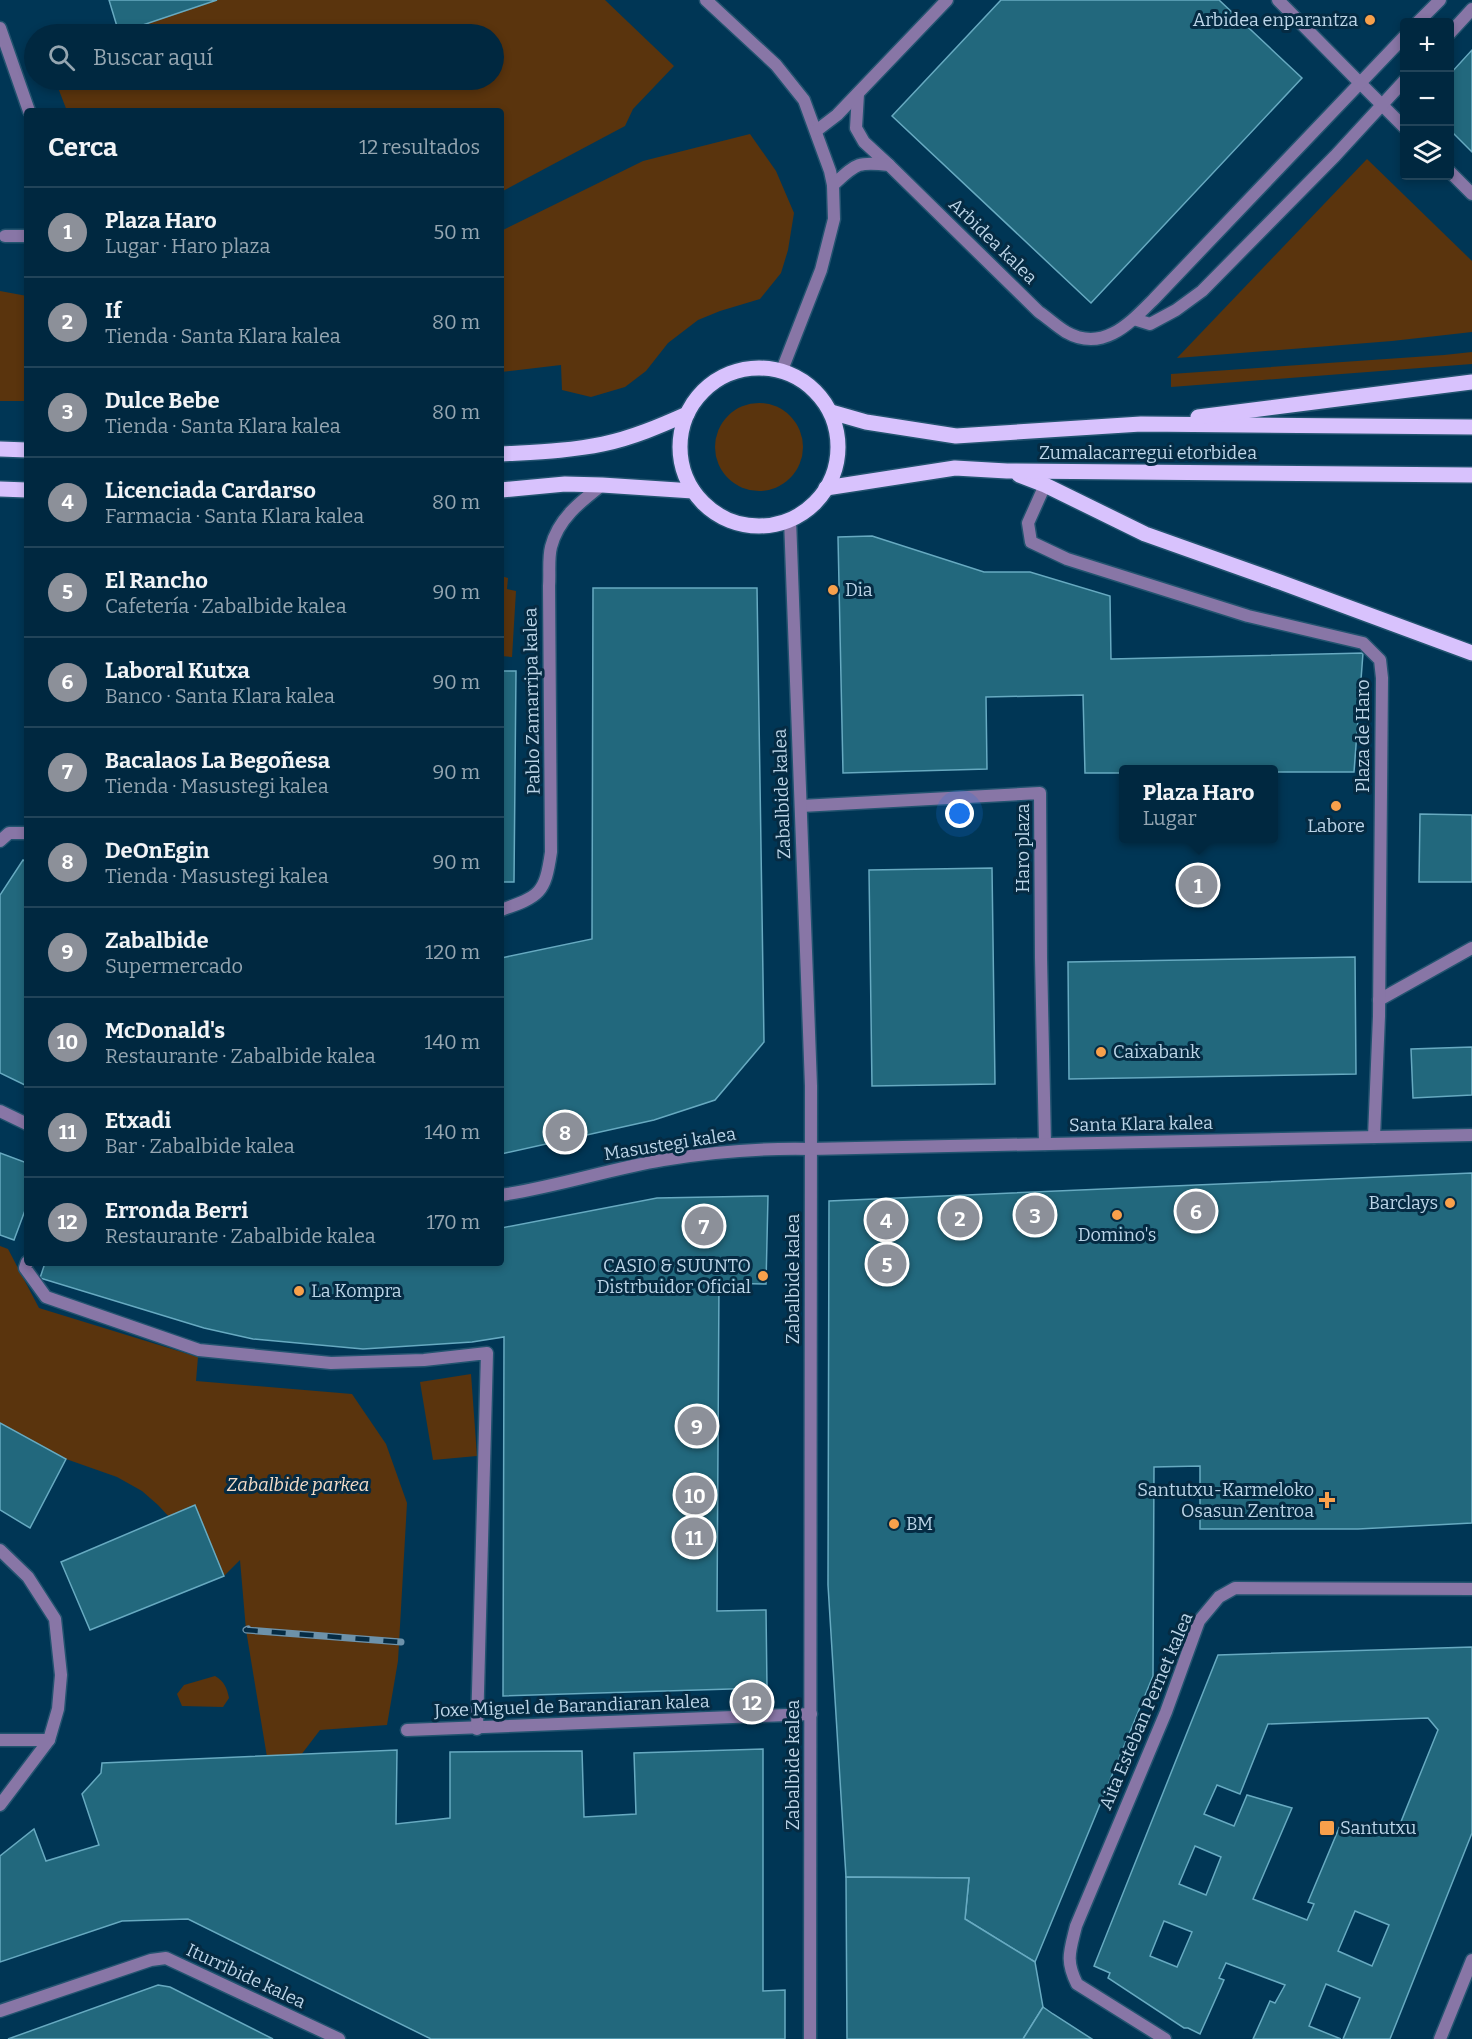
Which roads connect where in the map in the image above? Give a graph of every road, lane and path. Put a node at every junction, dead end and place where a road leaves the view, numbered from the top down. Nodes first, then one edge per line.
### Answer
1 (706, 0) edge
2 (946, 0) edge
3 (1278, 0) edge
4 (1440, 0) edge
5 (1472, 9) edge
6 (1422, 18) edge
7 (0, 28) edge
8 (1454, 28) edge
9 (1400, 41) edge
10 (1361, 84) junction
11 (1400, 85) edge
12 (858, 94) junction
13 (1382, 105) junction
14 (28, 108) edge
15 (1403, 126) edge
16 (816, 131) junction
17 (889, 165) junction
18 (1454, 177) edge
19 (833, 185) junction
20 (1472, 194) edge
21 (5, 236) dead end
22 (24, 236) edge
23 (1134, 319) junction
24 (782, 370) junction
25 (1472, 382) edge
26 (831, 412) junction
27 (687, 414) junction
28 (1141, 424) junction
29 (1472, 427) edge
30 (0, 449) edge
31 (24, 450) edge
32 (504, 454) edge
33 (1007, 471) junction
34 (1472, 475) edge
35 (602, 484) junction
36 (1045, 485) junction
37 (826, 488) junction
38 (0, 489) edge
39 (24, 490) edge
40 (504, 490) edge
41 (693, 491) junction
42 (790, 519) junction
43 (1472, 653) edge
44 (801, 806) junction
45 (24, 833) edge
46 (0, 841) edge
47 (504, 909) edge
48 (1472, 948) edge
49 (1380, 1000) junction
50 (0, 1111) edge
51 (24, 1123) edge
52 (1472, 1135) edge
53 (1374, 1137) junction
54 (1045, 1144) junction
55 (810, 1149) junction
56 (504, 1195) edge
57 (26, 1266) edge
58 (0, 1550) edge
59 (1472, 1589) edge
60 (811, 1714) junction
61 (477, 1728) junction
62 (407, 1730) dead end
63 (0, 1740) edge
64 (49, 1740) junction
65 (0, 1805) edge
66 (1472, 1960) edge
67 (0, 2011) edge
68 (339, 2039) edge
69 (810, 2039) edge
70 (1165, 2039) edge
71 (1440, 2039) edge

1 - 16 street
2 - 12 street
3 - 10 street
4 - 6 street
5 - 8 street
7 - 14 street
9 - 10 street, Arbidea kalea
10 - 13 street
10 - 23 street, Arbidea kalea
11 - 13 street, Arbidea kalea
12 - 16 street
12 - 17 street, Arbidea kalea
13 - 15 street
13 - 23 street, Arbidea kalea
16 - 19 street
17 - 19 street
17 - 23 street, Arbidea kalea
18 - 20 street
19 - 24 street
21 - 22 street
24 - 26 main road
24 - 27 main road
25 - 28 main road
26 - 28 main road, Zumalacarregui etorbidea
26 - 37 main road
27 - 32 main road
27 - 41 main road
28 - 29 main road, Zumalacarregui etorbidea
30 - 31 main road
33 - 34 main road, Zumalacarregui etorbidea
33 - 36 main road
33 - 37 main road, Zumalacarregui etorbidea
35 - 40 main road
35 - 41 main road
35 - 47 street, Pablo Zamarripa kalea
36 - 43 main road
36 - 49 street, Plaza de Haro
37 - 42 main road
38 - 39 main road
41 - 42 main road
42 - 44 street, Zabalbide kalea
44 - 54 street, Haro plaza
44 - 55 street, Zabalbide kalea
45 - 46 street
48 - 49 street
49 - 53 street, Plaza de Haro
50 - 51 street
52 - 53 street, Santa Klara kalea
53 - 54 street, Santa Klara kalea
54 - 55 street, Santa Klara kalea
55 - 56 street, Masustegi kalea
55 - 60 street, Zabalbide kalea
57 - 61 street
58 - 64 street
59 - 70 street, Aita Esteban Pernet kalea
60 - 61 street, Joxe Miguel de Barandiaran kalea
60 - 69 street, Zabalbide kalea
61 - 62 street, Joxe Miguel de Barandiaran kalea
63 - 64 street
64 - 65 street
66 - 71 street
67 - 68 street, Iturribide kalea

